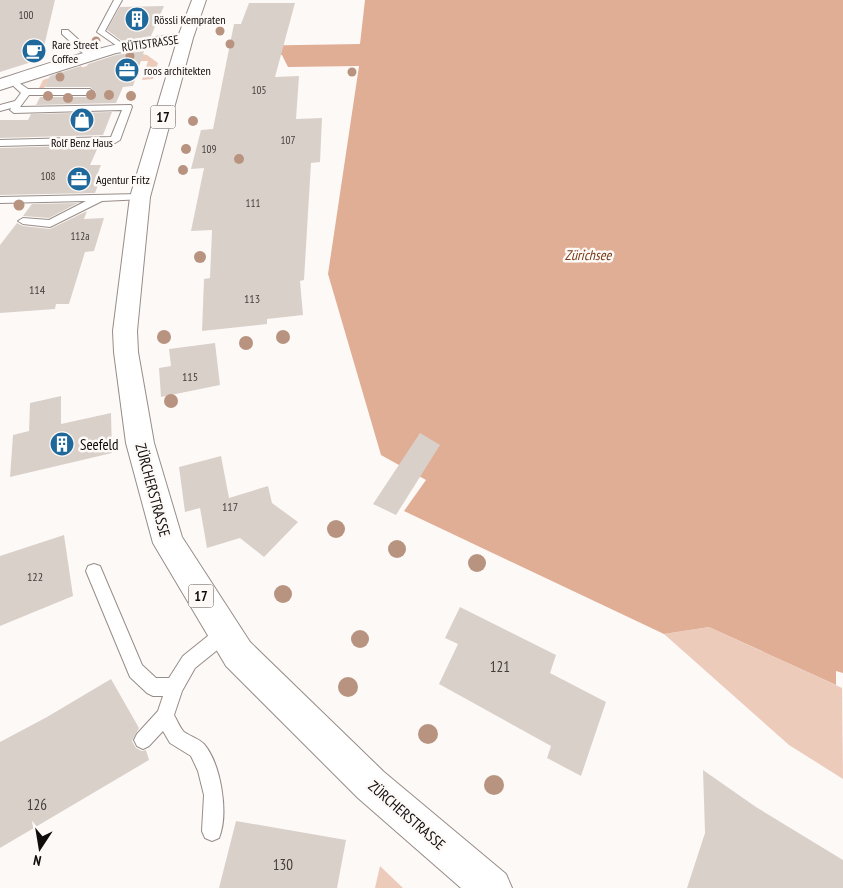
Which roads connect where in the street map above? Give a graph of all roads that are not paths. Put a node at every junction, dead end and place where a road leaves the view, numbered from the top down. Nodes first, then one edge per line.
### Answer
1 (118, 0) edge
2 (199, 0) edge
3 (65, 32) dead end
4 (185, 38) junction
5 (120, 46) junction
6 (90, 55) junction
7 (6, 83) edge
8 (26, 92) junction
9 (90, 92) dead end
10 (19, 103) junction
11 (0, 108) edge
12 (0, 143) edge
13 (140, 197) junction
14 (101, 198) junction
15 (0, 200) edge
16 (22, 221) dead end
17 (94, 571) dead end
18 (224, 633) junction
19 (174, 687) junction
20 (164, 716) junction
21 (143, 740) dead end
22 (212, 831) dead end
23 (492, 888) edge

1 - 5 lane
2 - 4 main road, ZÜRCHERSTRASSE / 17
3 - 6 lane
4 - 5 main road, RÜTISTRASSE
4 - 13 main road, ZÜRCHERSTRASSE / 17
5 - 6 main road, RÜTISTRASSE
6 - 7 main road, RÜTISTRASSE
7 - 8 lane
8 - 9 lane
8 - 10 lane
10 - 11 lane
10 - 12 lane
13 - 14 lane
13 - 18 main road, ZÜRCHERSTRASSE / 17
14 - 15 lane
14 - 16 lane
17 - 19 lane
18 - 19 lane
18 - 23 main road, ZÜRCHERSTRASSE / 17
19 - 20 lane
20 - 21 lane
20 - 22 lane

